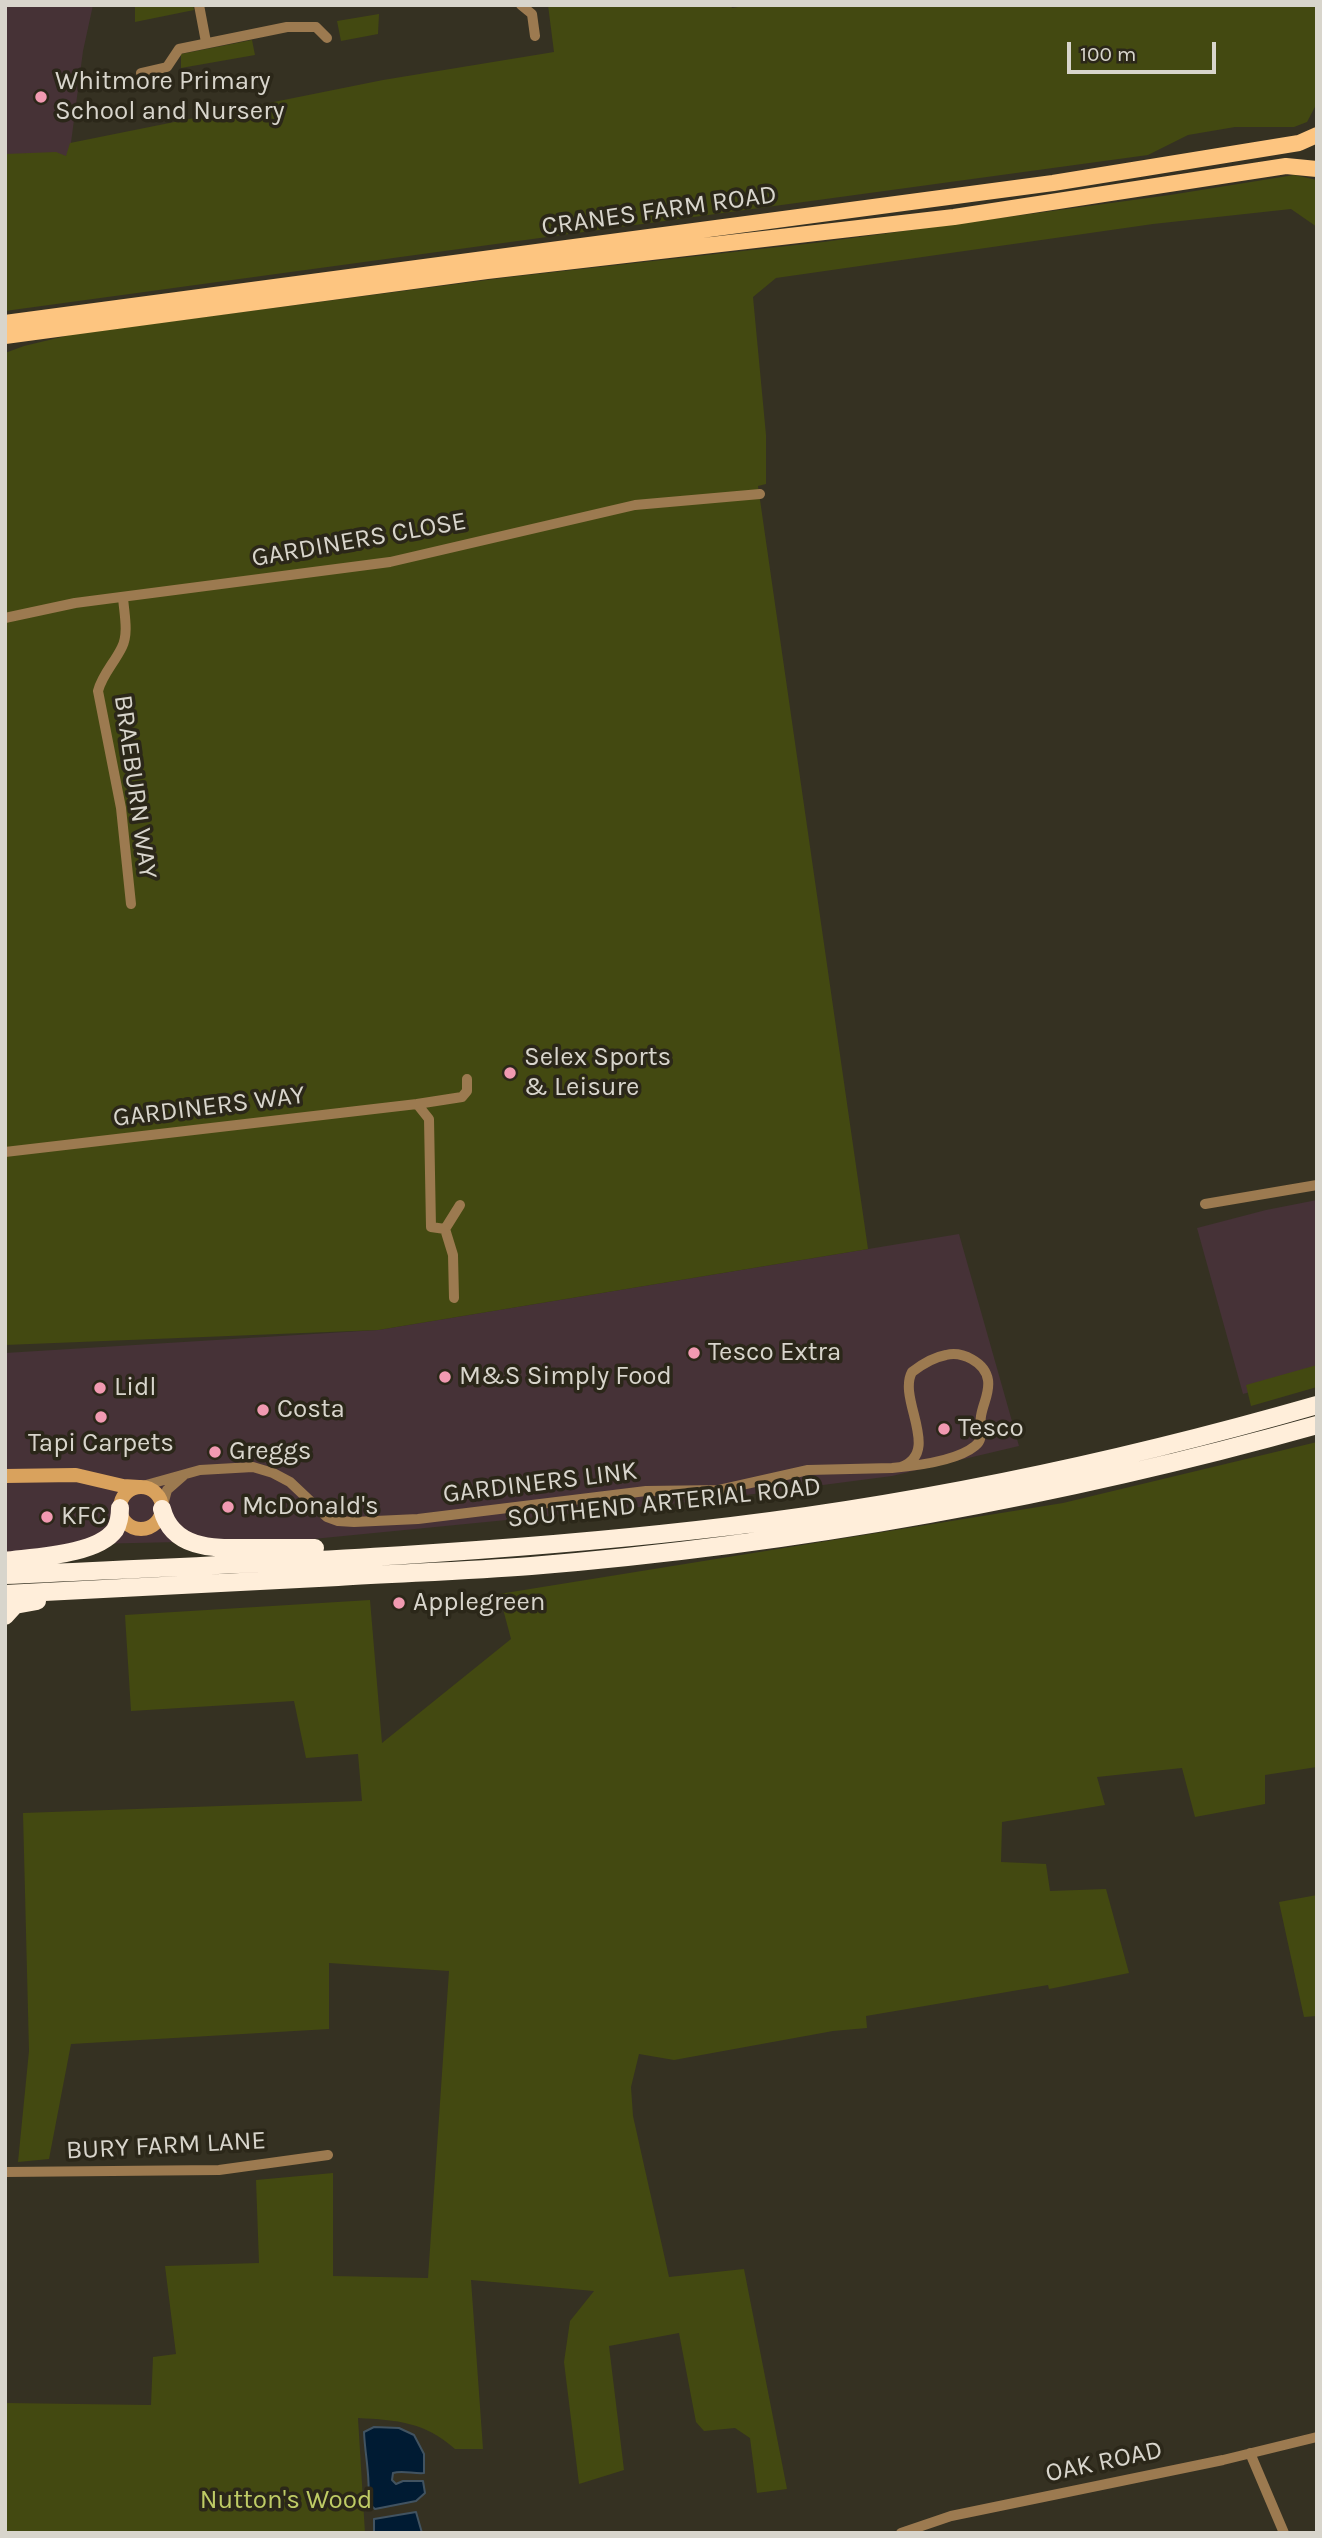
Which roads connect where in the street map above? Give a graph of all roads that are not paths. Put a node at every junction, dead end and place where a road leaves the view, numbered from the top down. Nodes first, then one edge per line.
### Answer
1 (199, 5) edge
2 (521, 5) edge
3 (535, 36) dead end
4 (327, 38) dead end
5 (206, 42) junction
6 (141, 73) dead end
7 (1317, 135) edge
8 (1317, 169) edge
9 (5, 323) edge
10 (56, 328) junction
11 (5, 336) edge
12 (5, 342) edge
13 (760, 494) dead end
14 (123, 597) junction
15 (5, 618) edge
16 (131, 904) dead end
17 (467, 1079) dead end
18 (417, 1104) junction
19 (5, 1152) edge
20 (1317, 1185) edge
21 (460, 1205) dead end
22 (1205, 1205) dead end
23 (445, 1229) junction
24 (454, 1298) dead end
25 (1317, 1405) edge
26 (1317, 1425) edge
27 (901, 1467) junction
28 (200, 1470) junction
29 (5, 1476) edge
30 (88, 1478) junction
31 (139, 1487) junction
32 (120, 1508) junction
33 (162, 1509) junction
34 (533, 1546) junction
35 (5, 1561) edge
36 (5, 1575) edge
37 (215, 1583) junction
38 (5, 1594) edge
39 (5, 1616) edge
40 (328, 2155) dead end
41 (5, 2172) edge
42 (1317, 2437) edge
43 (1250, 2453) junction
44 (901, 2533) edge
45 (1284, 2533) edge

1 - 5 street
2 - 3 street
4 - 5 street
5 - 6 street
7 - 9 main road, CRANES FARM ROAD
8 - 10 main road, CRANES FARM ROAD
10 - 11 main road, CRANES FARM ROAD
10 - 12 main road
13 - 14 street, GARDINERS CLOSE
14 - 15 street, GARDINERS CLOSE
14 - 16 street, BRAEBURN WAY
17 - 18 street, GARDINERS WAY
18 - 19 street, GARDINERS WAY
18 - 23 street
20 - 22 street
21 - 23 street
23 - 24 street
25 - 34 highway, SOUTHEND ARTERIAL ROAD
26 - 37 highway, SOUTHEND ARTERIAL ROAD
27 - 27 street, GARDINERS LINK
27 - 28 street, GARDINERS LINK
28 - 31 street, GARDINERS LINK
28 - 33 street, GARDINERS LINK
29 - 30 street
30 - 31 street
30 - 32 street
31 - 32 street
31 - 33 street
32 - 33 street
32 - 35 highway
33 - 34 highway
34 - 36 highway, SOUTHEND ARTERIAL ROAD
37 - 38 highway, SOUTHEND ARTERIAL ROAD
37 - 39 highway
40 - 41 street, BURY FARM LANE
42 - 43 street, OAK ROAD
43 - 44 street, OAK ROAD
43 - 45 street

